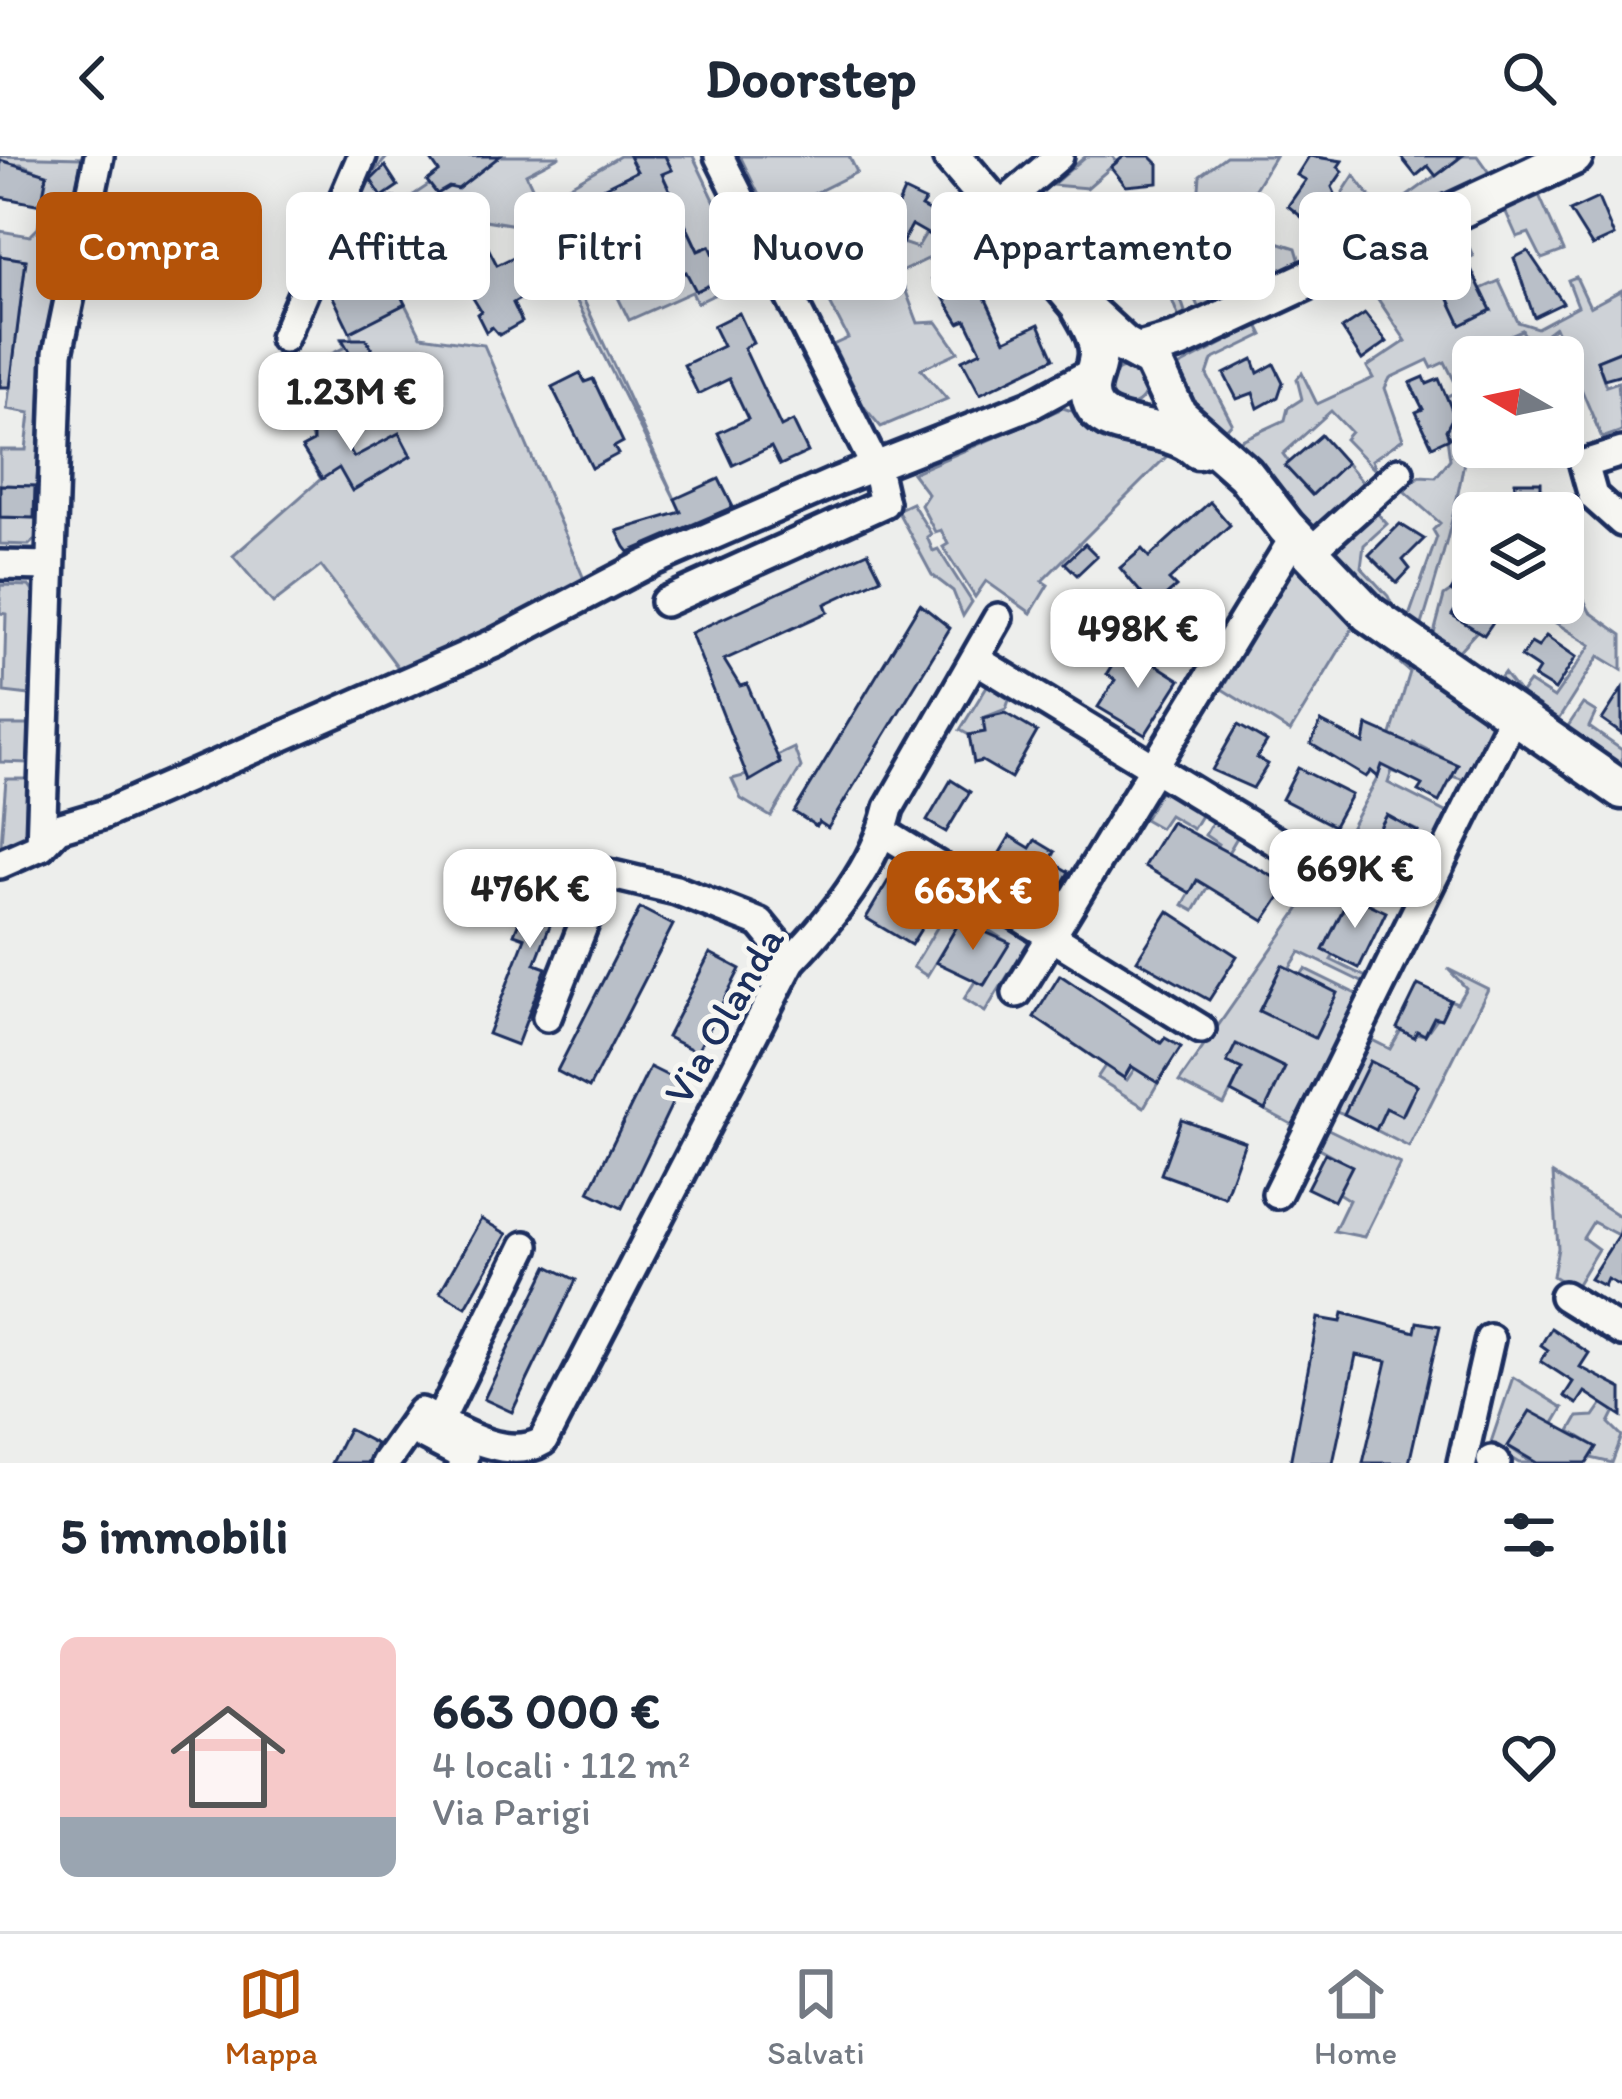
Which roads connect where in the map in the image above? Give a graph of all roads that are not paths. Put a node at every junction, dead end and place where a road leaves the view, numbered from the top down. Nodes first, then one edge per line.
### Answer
1 (99, 156) edge
2 (362, 156) edge
3 (719, 156) edge
4 (952, 156) edge
5 (1059, 156) edge
6 (1574, 156) edge
7 (980, 192) edge
8 (1017, 192) edge
9 (1076, 301) joint
10 (284, 338) dead end
11 (1150, 366) junction
12 (1094, 369) junction
13 (1034, 404) junction
14 (1119, 420) junction
15 (1622, 452) edge
16 (876, 468) junction
17 (1400, 472) dead end
18 (1622, 522) edge
19 (1297, 538) junction
20 (0, 565) edge
21 (50, 566) junction
22 (665, 602) dead end
23 (998, 618) dead end
24 (977, 661) junction
25 (1513, 716) junction
26 (1154, 768) junction
27 (1622, 790) edge
28 (883, 832) junction
29 (41, 846) junction
30 (1306, 860) dead end
31 (0, 864) edge
32 (1051, 937) junction
33 (791, 961) junction
34 (1018, 993) dead end
35 (548, 1017) dead end
36 (1201, 1029) dead end
37 (1277, 1194) dead end
38 (525, 1246) dead end
39 (1564, 1296) dead end
40 (1622, 1332) edge
41 (1490, 1339) dead end
42 (426, 1426) junction
43 (463, 1460) edge
44 (385, 1463) edge
45 (1462, 1463) edge

1 - 21 street
2 - 10 street
3 - 16 street
4 - 7 main road
5 - 8 street
6 - 11 main road
9 - 11 main road
9 - 12 main road
11 - 12 main road
11 - 14 main road
11 - 19 main road
12 - 13 street
12 - 14 main road
13 - 14 street
13 - 16 street
14 - 19 main road
15 - 18 street
16 - 22 street
16 - 29 street
17 - 19 street
19 - 25 main road
19 - 26 street
20 - 21 street
21 - 29 street
23 - 24 street, Via Olanda
24 - 26 street
24 - 28 street, Via Olanda
25 - 27 main road
25 - 37 street
26 - 30 street
26 - 32 street
28 - 32 street
28 - 33 street, Via Olanda
29 - 31 street
32 - 34 street
32 - 36 street
33 - 35 street
33 - 42 street, Via Olanda
38 - 42 street
39 - 40 street
41 - 45 street
42 - 43 street
42 - 44 street

